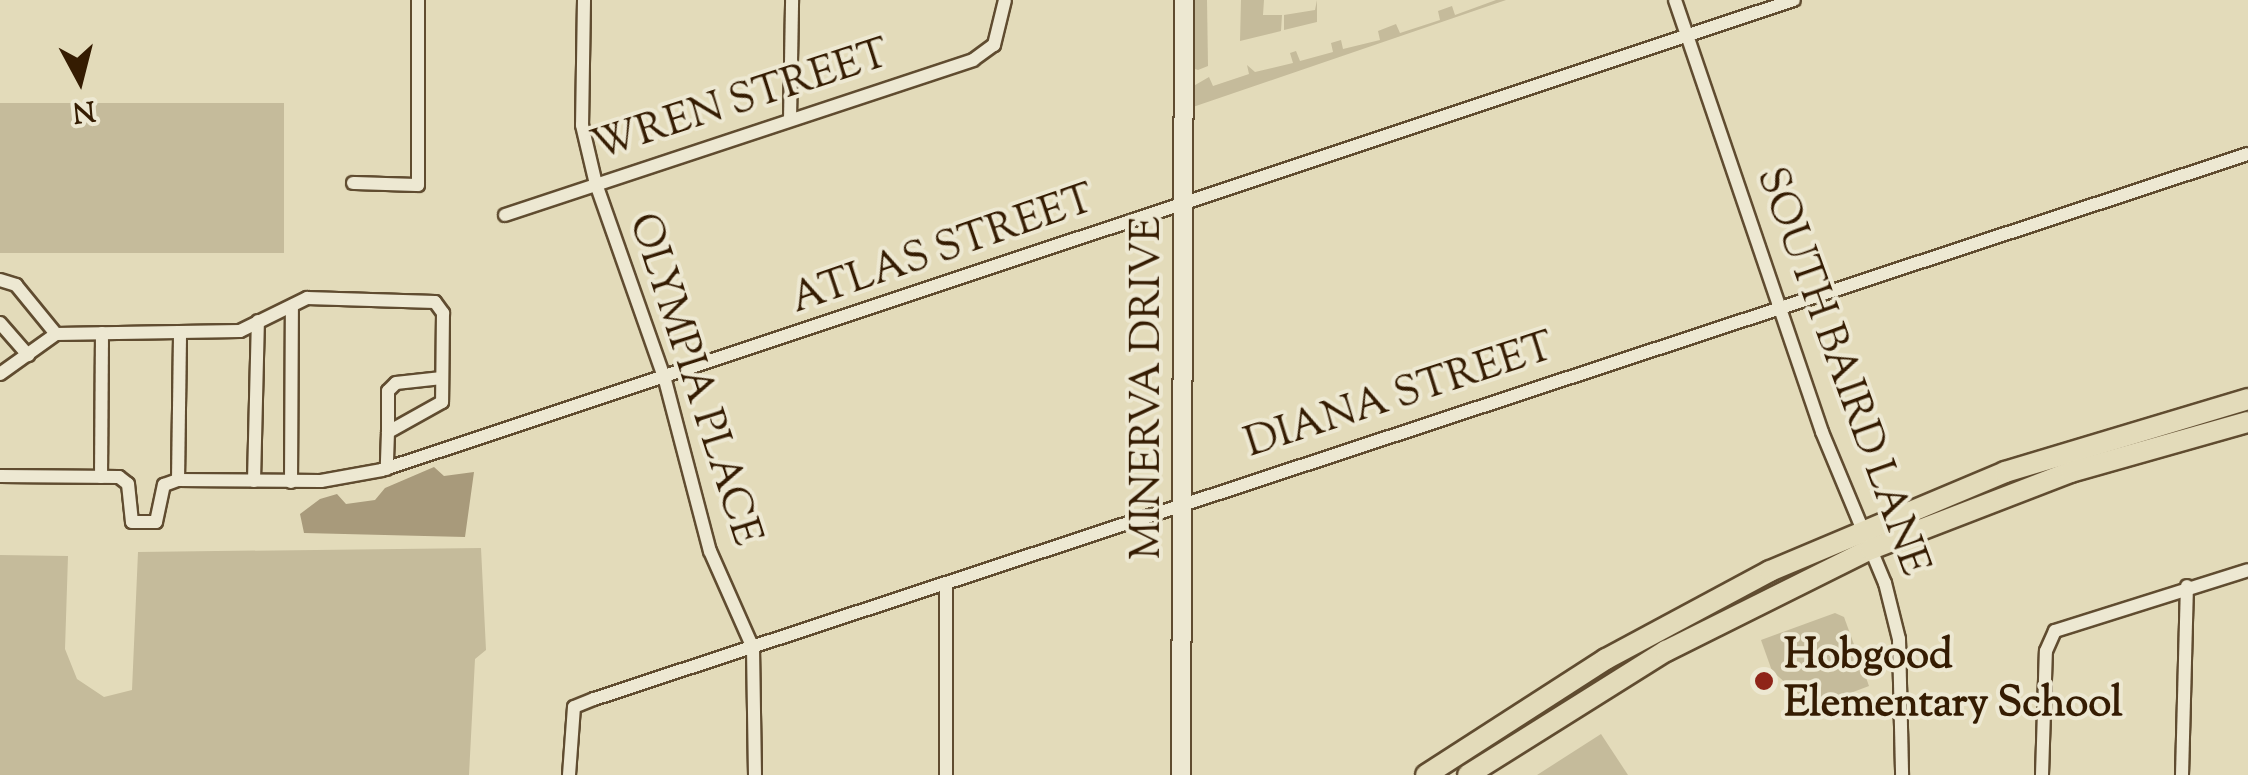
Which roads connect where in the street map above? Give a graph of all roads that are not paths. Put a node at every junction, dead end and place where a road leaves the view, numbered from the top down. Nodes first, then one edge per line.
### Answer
1 (418, 0) edge
2 (584, 0) edge
3 (792, 0) edge
4 (1005, 0) edge
5 (1184, 0) edge
6 (1675, 0) edge
7 (1794, 0) edge
8 (1686, 36) junction
9 (790, 120) junction
10 (2248, 154) edge
11 (353, 183) dead end
12 (596, 184) junction
13 (1184, 204) junction
14 (505, 215) dead end
15 (0, 280) edge
16 (1778, 305) junction
17 (292, 306) junction
18 (258, 321) junction
19 (0, 323) edge
20 (180, 332) junction
21 (102, 333) junction
22 (56, 334) junction
23 (28, 355) junction
24 (0, 374) edge
25 (442, 378) junction
26 (664, 380) junction
27 (2248, 399) edge
28 (2248, 422) edge
29 (388, 432) junction
30 (387, 469) junction
31 (0, 476) edge
32 (101, 477) junction
33 (178, 480) junction
34 (254, 481) junction
35 (292, 482) junction
36 (1186, 503) junction
37 (1862, 529) junction
38 (1871, 549) junction
39 (2248, 570) edge
40 (946, 584) junction
41 (2187, 586) junction
42 (753, 648) junction
43 (569, 775) edge
44 (755, 775) edge
45 (946, 775) edge
46 (1182, 775) edge
47 (1426, 775) edge
48 (1468, 775) edge
49 (1902, 775) edge
50 (2042, 775) edge
51 (2182, 775) edge

1 - 11 street
2 - 12 street, OLYMPIA PLACE
3 - 9 street
4 - 9 street, WREN STREET
5 - 13 street, MINERVA DRIVE
6 - 8 street, SOUTH BAIRD LANE
7 - 8 street, ATLAS STREET
8 - 13 street, ATLAS STREET
8 - 16 street, SOUTH BAIRD LANE
9 - 12 street, WREN STREET
10 - 16 street, DIANA STREET
12 - 14 street, WREN STREET
12 - 26 street, OLYMPIA PLACE
13 - 26 street, ATLAS STREET
13 - 36 street, MINERVA DRIVE
15 - 22 street
16 - 36 street, DIANA STREET
16 - 37 street, SOUTH BAIRD LANE
17 - 18 street
17 - 25 street
17 - 35 street
18 - 20 street
18 - 34 street
19 - 23 street
20 - 21 street
20 - 33 street
21 - 22 street
21 - 32 street
22 - 23 street
23 - 24 street
25 - 29 street
25 - 29 street
26 - 30 street, ATLAS STREET
26 - 42 street, OLYMPIA PLACE
27 - 37 main road
28 - 38 main road
29 - 30 street
30 - 35 street, ATLAS STREET
31 - 32 street
32 - 33 street
33 - 34 street, ATLAS STREET
34 - 35 street, ATLAS STREET
36 - 40 street, DIANA STREET
36 - 46 street, MINERVA DRIVE
37 - 38 street, SOUTH BAIRD LANE
37 - 47 main road
38 - 48 main road
38 - 49 street, SOUTH BAIRD LANE
39 - 41 street
40 - 42 street, DIANA STREET
40 - 45 street
41 - 50 street
41 - 51 street
42 - 43 street, DIANA STREET
42 - 44 street, OLYMPIA PLACE

